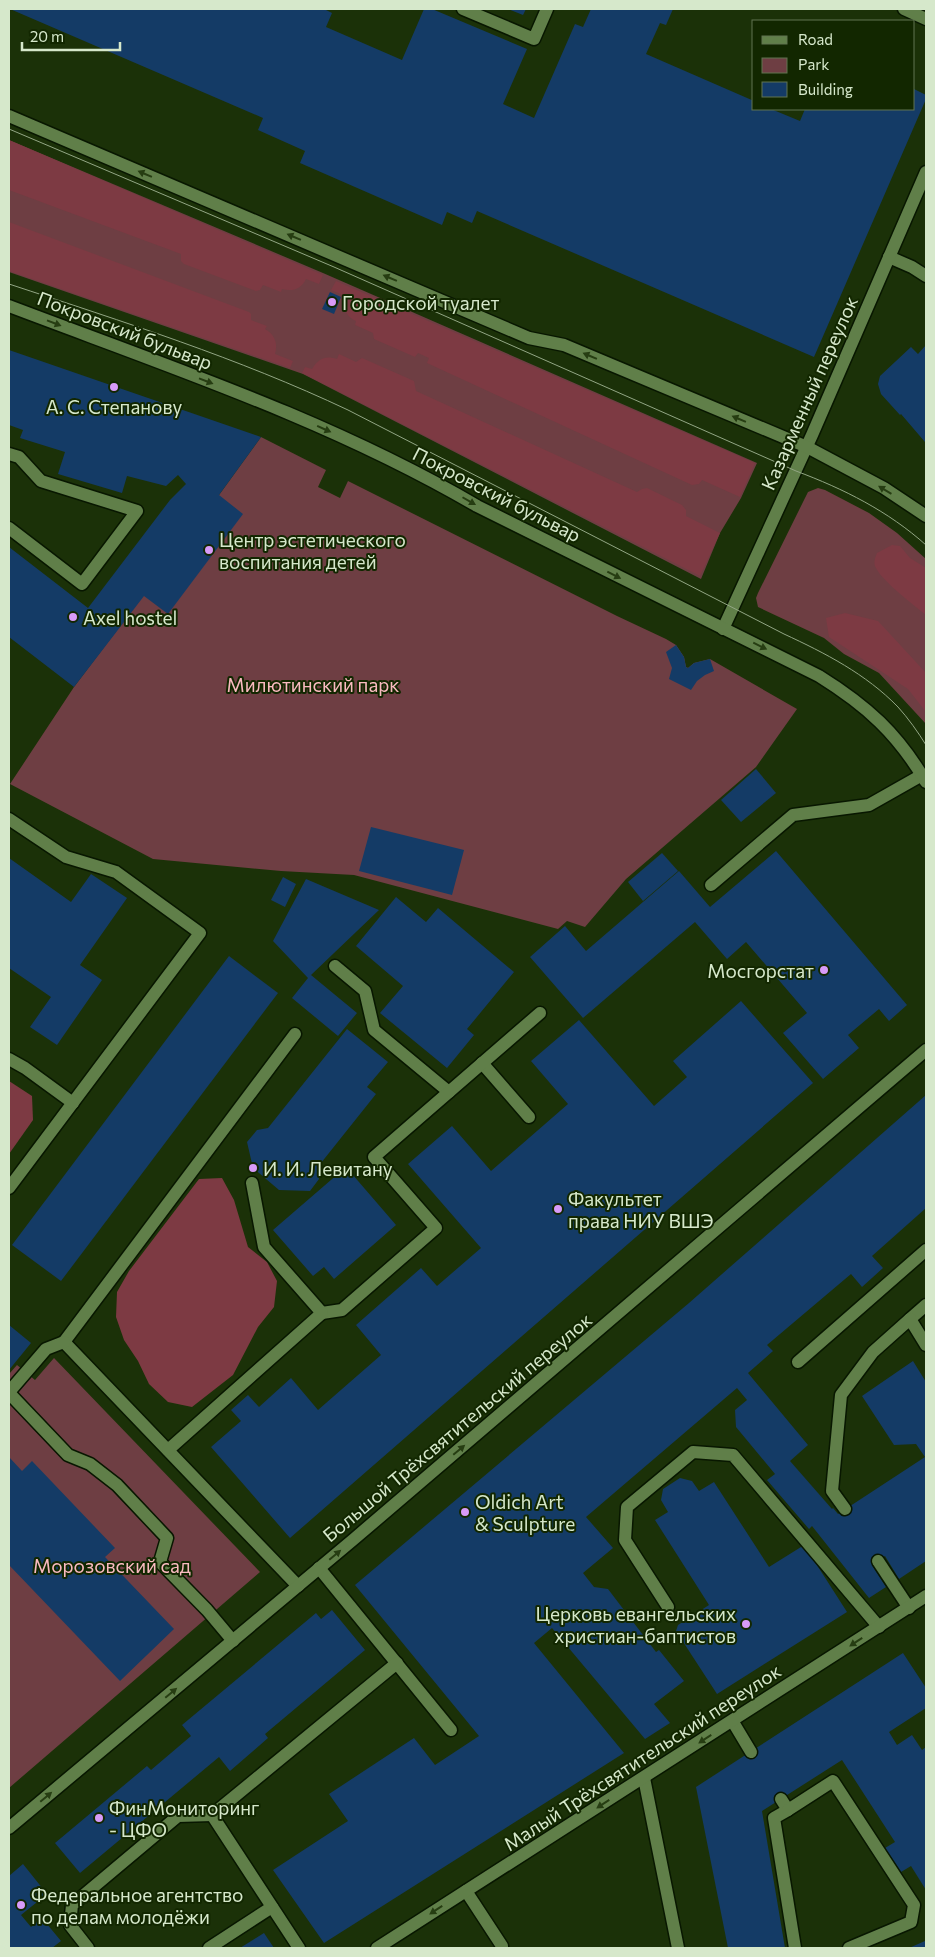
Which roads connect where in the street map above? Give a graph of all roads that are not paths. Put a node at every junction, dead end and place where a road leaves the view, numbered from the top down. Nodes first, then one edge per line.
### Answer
1 (463, 9) edge
2 (547, 9) edge
3 (904, 9) edge
4 (926, 19) edge
5 (9, 116) edge
6 (926, 172) edge
7 (889, 257) junction
8 (926, 276) edge
9 (9, 306) edge
10 (807, 447) junction
11 (9, 454) edge
12 (926, 516) edge
13 (9, 528) edge
14 (723, 629) junction
15 (924, 778) edge
16 (9, 819) edge
17 (711, 885) dead end
18 (335, 966) dead end
19 (540, 1013) dead end
20 (295, 1034) dead end
21 (926, 1050) edge
22 (9, 1060) edge
23 (482, 1063) junction
24 (449, 1092) junction
25 (73, 1103) junction
26 (529, 1117) dead end
27 (252, 1183) dead end
28 (9, 1188) edge
29 (926, 1250) edge
30 (926, 1305) edge
31 (322, 1313) junction
32 (910, 1319) junction
33 (64, 1342) junction
34 (926, 1345) edge
35 (798, 1362) dead end
36 (9, 1393) edge
37 (168, 1450) junction
38 (844, 1509) dead end
39 (878, 1561) dead end
40 (319, 1568) junction
41 (298, 1586) junction
42 (926, 1596) edge
43 (668, 1607) dead end
44 (909, 1608) junction
45 (879, 1627) junction
46 (233, 1641) junction
47 (397, 1663) junction
48 (733, 1722) junction
49 (451, 1730) dead end
50 (751, 1752) dead end
51 (644, 1778) junction
52 (212, 1815) junction
53 (9, 1828) edge
54 (466, 1891) junction
55 (272, 1907) junction
56 (88, 1948) edge
57 (208, 1948) edge
58 (299, 1948) edge
59 (377, 1948) edge
60 (502, 1948) edge
61 (678, 1948) edge
62 (795, 1948) edge
63 (849, 1948) edge

1 - 2 street
3 - 4 street
10 -> 5 street
6 - 7 street, Казарменный переулок
7 - 8 street
7 - 10 street, Казарменный переулок
9 -> 14 street, Покровский бульвар
12 -> 10 street
10 - 14 street, Казарменный переулок
11 - 13 street
14 -> 15 street, Покровский бульвар
15 - 17 street
16 - 25 street
18 - 24 street
19 - 23 street
20 - 33 street
40 -> 21 street, Большой Трёхсвятительский переулок
22 - 25 street
23 - 24 street
23 - 26 street
24 - 31 street
25 - 28 street
27 - 31 street
29 - 35 street
30 - 32 street
31 - 37 street
32 - 34 street
32 - 38 street
33 - 36 street
33 - 37 street
36 - 46 street
37 - 41 street
39 - 44 street
40 - 41 street, Большой Трёхсвятительский переулок
40 - 47 street
41 - 46 street, Большой Трёхсвятительский переулок
42 - 44 street, Малый Трёхсвятительский переулок
43 - 45 street
44 - 45 street, Малый Трёхсвятительский переулок
45 -> 48 street, Малый Трёхсвятительский переулок
53 -> 46 street, Большой Трёхсвятительский переулок
47 - 49 street
47 - 52 street
48 - 50 street
48 -> 51 street, Малый Трёхсвятительский переулок
51 -> 54 street, Малый Трёхсвятительский переулок
51 - 61 street
52 - 55 street
52 - 56 street
54 -> 59 street, Малый Трёхсвятительский переулок
54 - 60 street
55 - 57 street
55 - 58 street
62 - 63 street

